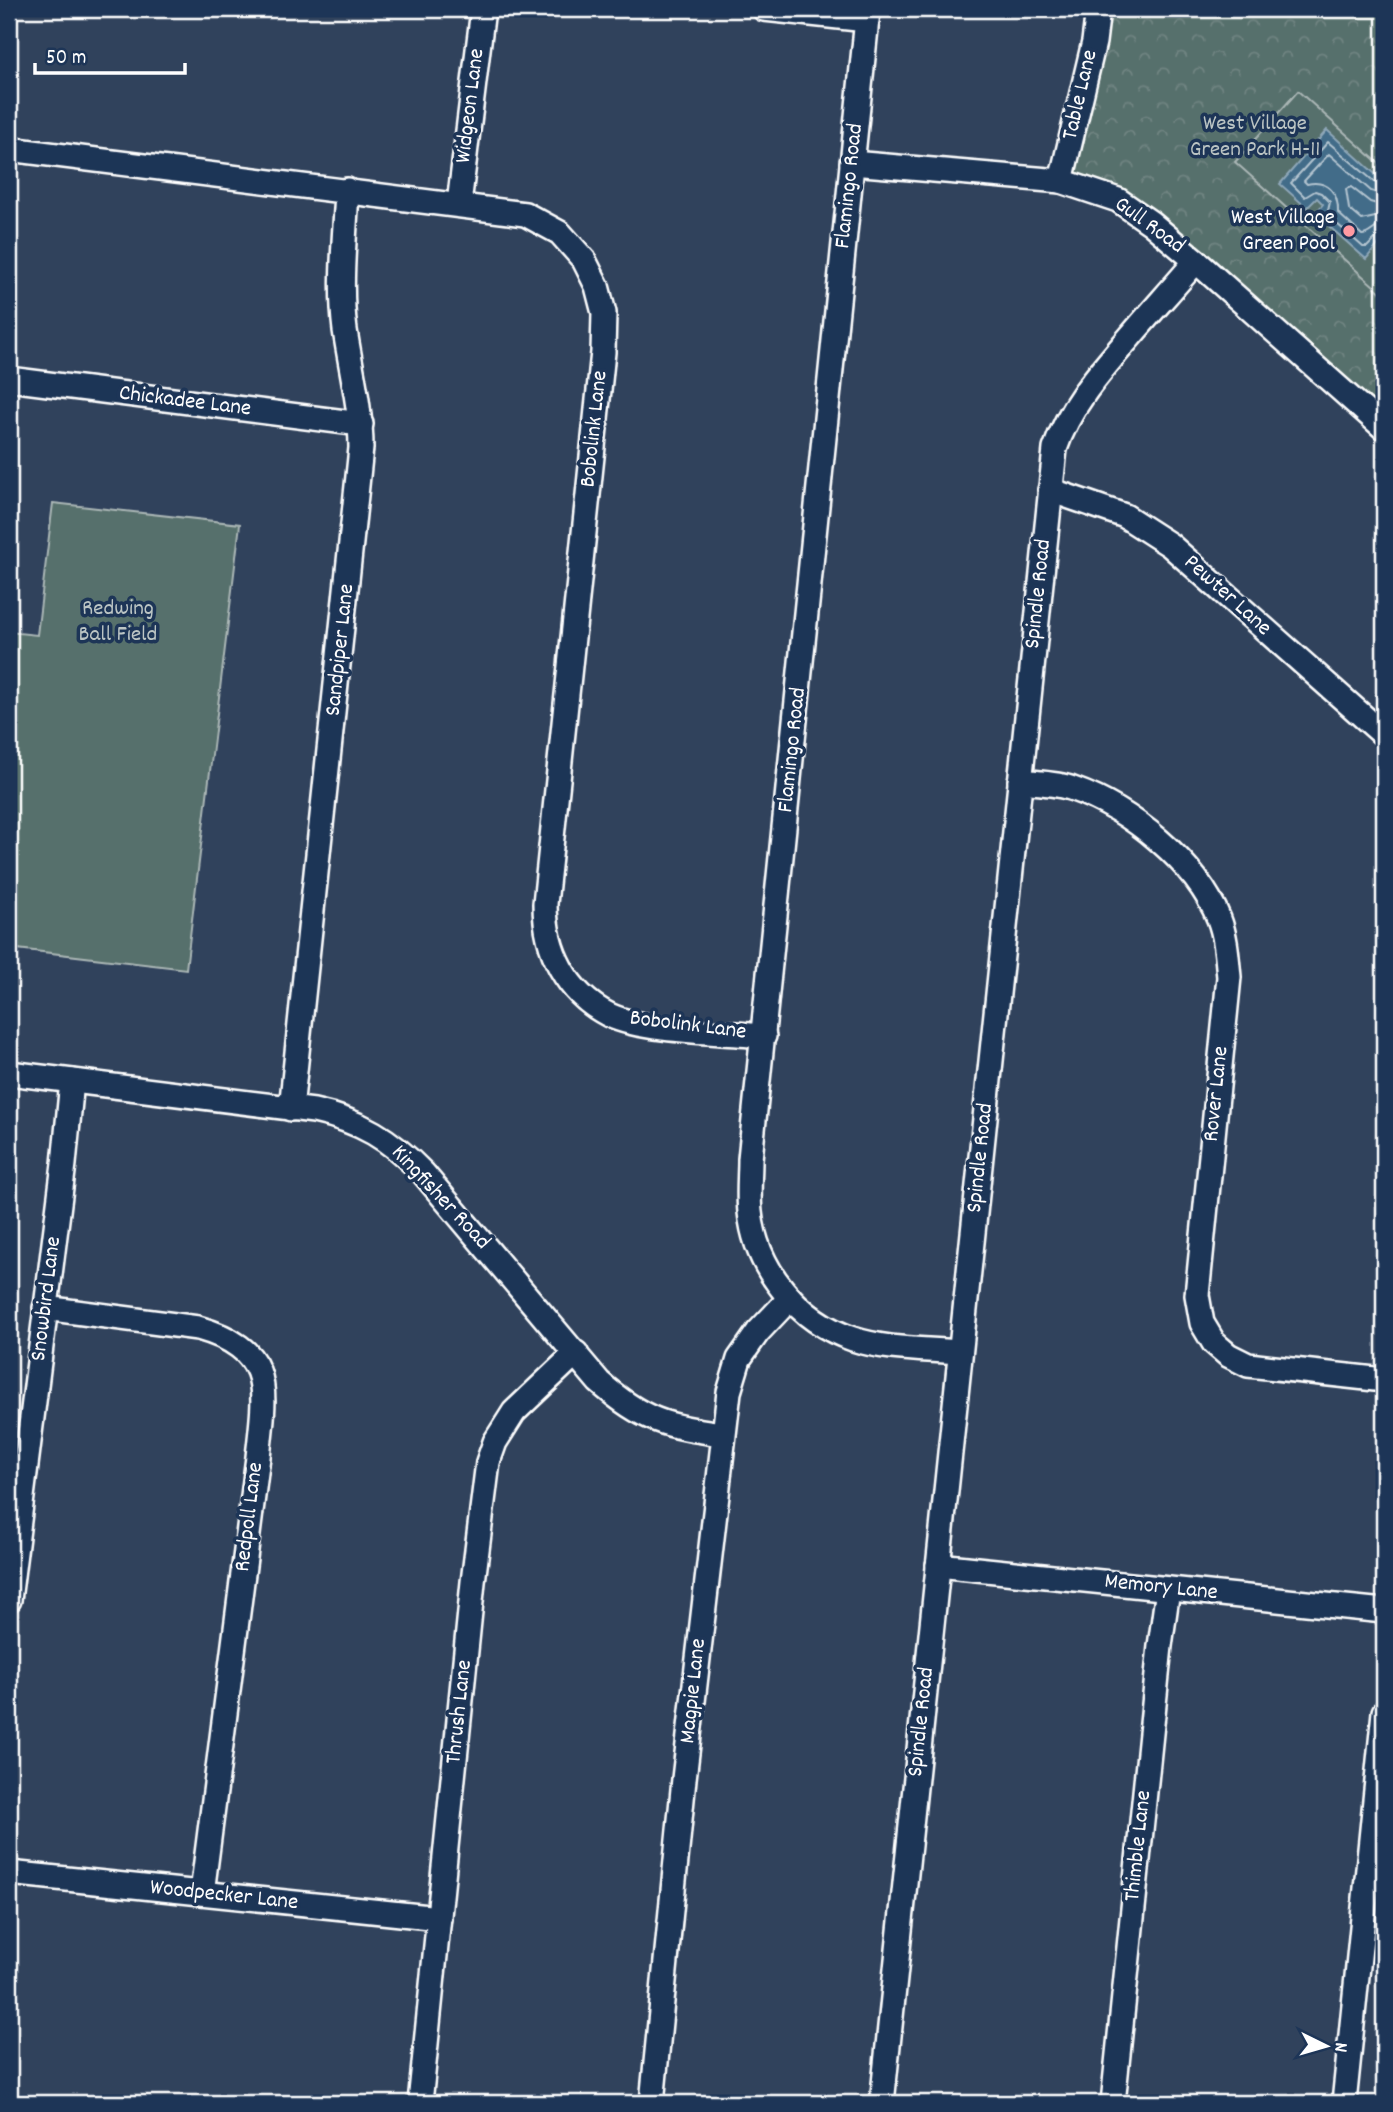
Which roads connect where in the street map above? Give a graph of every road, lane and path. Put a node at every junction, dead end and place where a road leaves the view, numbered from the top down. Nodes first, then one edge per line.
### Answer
1 (484, 9) edge
2 (764, 9) edge
3 (1098, 9) edge
4 (868, 15) edge
5 (9, 149) edge
6 (852, 163) junction
7 (1061, 181) junction
8 (347, 190) junction
9 (459, 204) junction
10 (1196, 261) junction
11 (9, 379) edge
12 (361, 424) junction
13 (1384, 428) edge
14 (1050, 490) junction
15 (1384, 735) edge
16 (1020, 781) junction
17 (764, 1036) junction
18 (9, 1073) edge
19 (72, 1081) junction
20 (291, 1109) junction
21 (790, 1298) junction
22 (45, 1308) junction
23 (960, 1352) junction
24 (576, 1353) junction
25 (1384, 1380) edge
26 (722, 1434) junction
27 (938, 1565) junction
28 (1168, 1589) junction
29 (9, 1600) edge
30 (1384, 1611) edge
31 (1384, 1713) edge
32 (9, 1873) edge
33 (202, 1893) junction
34 (439, 1918) junction
35 (420, 2103) edge
36 (652, 2103) edge
37 (882, 2103) edge
38 (1113, 2103) edge
39 (1344, 2103) edge

1 - 9 street, Widgeon Lane
2 - 4 street
3 - 7 street, Table Lane
4 - 6 street, Flamingo Road
5 - 8 street, Bobolink Lane
6 - 7 street, Gull Road
6 - 17 street, Flamingo Road
7 - 10 street, Gull Road
8 - 9 street, Bobolink Lane
8 - 12 street, Sandpiper Lane
9 - 17 street, Bobolink Lane
10 - 13 street, Gull Road
10 - 14 street, Spindle Road
11 - 12 street, Chickadee Lane
12 - 20 street, Sandpiper Lane
14 - 15 street, Pewter Lane
14 - 16 street, Spindle Road
16 - 23 street, Spindle Road
16 - 25 street, Rover Lane
17 - 21 street, Flamingo Road
18 - 19 street, Kingfisher Road
19 - 20 street, Kingfisher Road
19 - 22 street, Snowbird Lane
20 - 24 street, Kingfisher Road
21 - 23 street, Flamingo Road
21 - 26 street, Magpie Lane
22 - 29 street, Snowbird Lane
22 - 33 street, Redpoll Lane
23 - 27 street, Spindle Road
24 - 26 street, Kingfisher Road
24 - 34 street, Thrush Lane
26 - 36 street, Magpie Lane
27 - 28 street, Memory Lane
27 - 37 street, Spindle Road
28 - 30 street, Memory Lane
28 - 38 street, Thimble Lane
31 - 39 street
32 - 33 street, Woodpecker Lane
33 - 34 street, Woodpecker Lane
34 - 35 street, Thrush Lane

